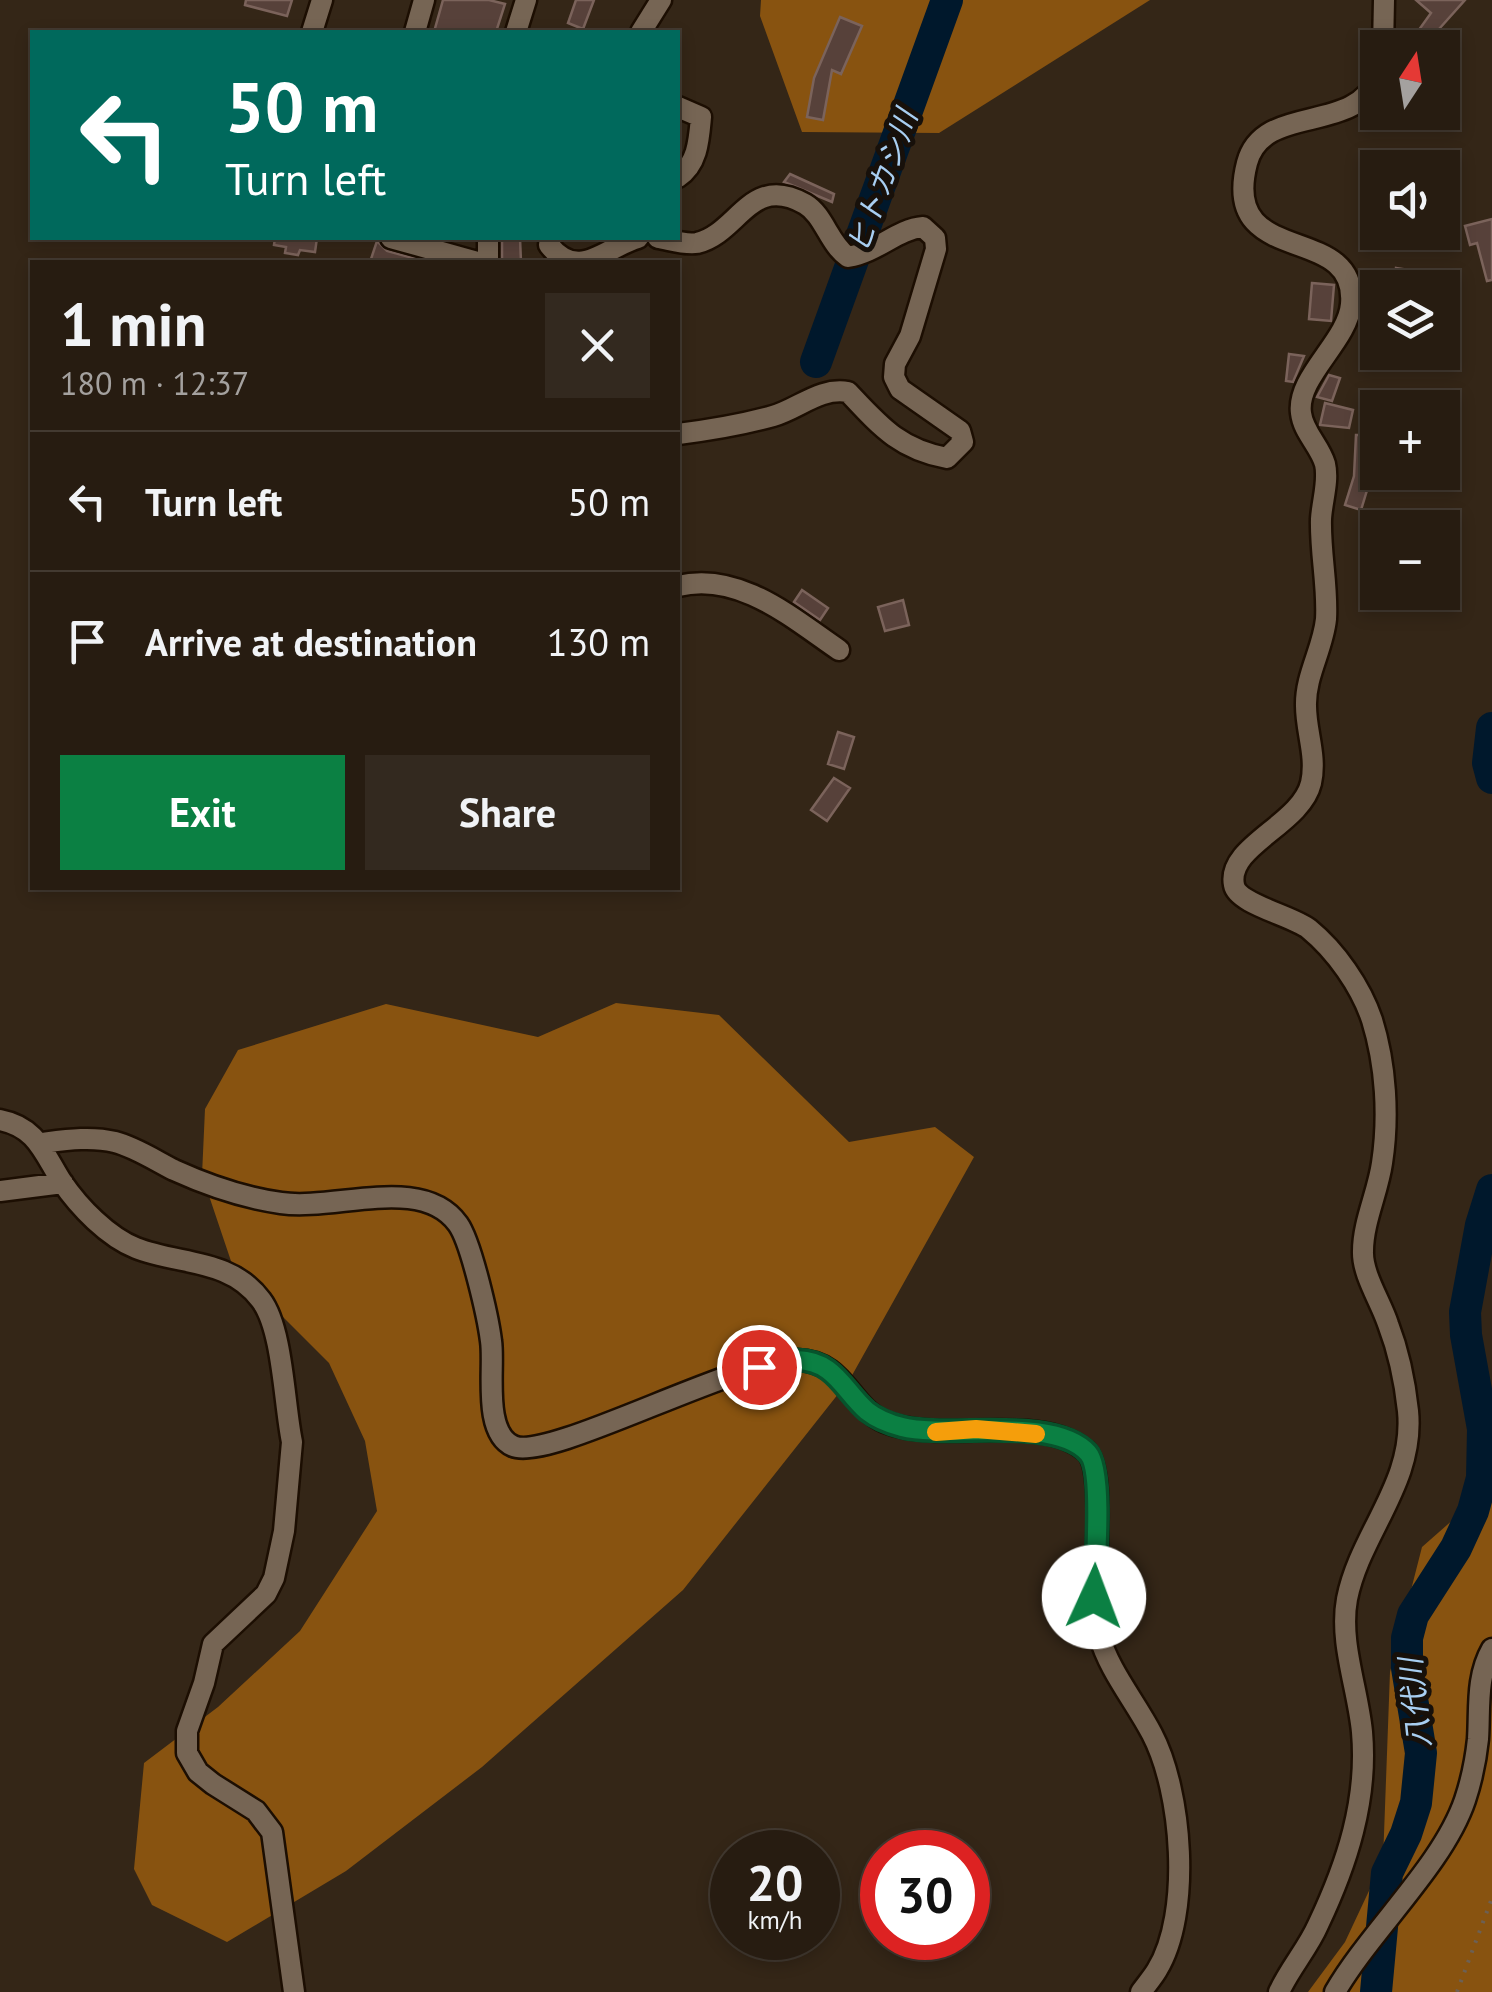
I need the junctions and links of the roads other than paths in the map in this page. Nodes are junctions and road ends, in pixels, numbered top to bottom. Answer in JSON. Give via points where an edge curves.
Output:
{"nodes":[{"id":1,"x":322,"y":0,"type":"edge"},
{"id":2,"x":424,"y":0,"type":"edge"},
{"id":3,"x":526,"y":0,"type":"edge"},
{"id":4,"x":661,"y":0,"type":"edge"},
{"id":5,"x":1384,"y":0,"type":"edge"},
{"id":6,"x":313,"y":30,"type":"edge"},
{"id":7,"x":416,"y":30,"type":"edge"},
{"id":8,"x":517,"y":30,"type":"edge"},
{"id":9,"x":642,"y":30,"type":"edge"},
{"id":10,"x":1383,"y":30,"type":"edge"},
{"id":11,"x":1360,"y":101,"type":"edge"},
{"id":12,"x":680,"y":107,"type":"edge"},
{"id":13,"x":680,"y":176,"type":"edge"},
{"id":14,"x":398,"y":240,"type":"edge"},
{"id":15,"x":550,"y":240,"type":"edge"},
{"id":16,"x":634,"y":240,"type":"edge"},
{"id":17,"x":673,"y":240,"type":"edge"},
{"id":18,"x":469,"y":260,"type":"edge"},
{"id":19,"x":568,"y":260,"type":"edge"},
{"id":20,"x":592,"y":260,"type":"edge"},
{"id":21,"x":680,"y":434,"type":"edge"},
{"id":22,"x":680,"y":586,"type":"edge"},
{"id":23,"x":839,"y":650,"type":"dead end"},
{"id":24,"x":0,"y":1120,"type":"edge"},
{"id":25,"x":40,"y":1143,"type":"junction"},
{"id":26,"x":63,"y":1183,"type":"junction"},
{"id":27,"x":0,"y":1191,"type":"edge"},
{"id":28,"x":1492,"y":1648,"type":"edge"},
{"id":29,"x":294,"y":1992,"type":"edge"},
{"id":30,"x":1140,"y":1992,"type":"edge"},
{"id":31,"x":1279,"y":1992,"type":"edge"},
{"id":32,"x":1335,"y":1992,"type":"edge"}],
"edges":[{"from":1,"to":6,"type":"street"},
{"from":2,"to":7,"type":"street"},
{"from":3,"to":8,"type":"street"},
{"from":4,"to":9,"type":"street"},
{"from":5,"to":10,"type":"street"},
{"from":11,"to":31,"type":"street","via":[[1269,130],[1248,156],[1244,177],[1246,212],[1264,232],[1336,262],[1352,296],[1351,312],[1303,393],[1300,413],[1326,472],[1326,617],[1306,705],[1312,781],[1304,803],[1257,840],[1237,866],[1234,886],[1258,906],[1308,928],[1337,958],[1372,1021],[1386,1102],[1382,1161],[1362,1252],[1390,1329],[1408,1409],[1400,1476],[1345,1608],[1364,1786],[1348,1852],[1316,1931]]},
{"from":12,"to":13,"type":"street","via":[[701,117],[698,148]]},
{"from":14,"to":18,"type":"street"},
{"from":15,"to":19,"type":"street","via":[[559,258]]},
{"from":16,"to":20,"type":"street"},
{"from":17,"to":21,"type":"street","via":[[696,243],[718,232],[761,196],[808,205],[836,250],[848,257],[923,227],[936,248],[894,377],[900,389],[960,431],[963,442],[947,458],[926,454],[890,436],[848,392],[839,391],[779,414]]},
{"from":22,"to":23,"type":"street","via":[[737,588]]},
{"from":24,"to":25,"type":"street","via":[[26,1129]]},
{"from":25,"to":26,"type":"street"},
{"from":25,"to":30,"type":"street","via":[[116,1142],[196,1180],[281,1203],[318,1206],[405,1196],[435,1203],[463,1230],[492,1344],[490,1398],[498,1427],[516,1448],[546,1446],[670,1397],[796,1360],[824,1364],[866,1411],[904,1428],[1033,1433],[1088,1452],[1098,1487],[1099,1636],[1166,1764],[1176,1812],[1174,1914],[1159,1967]]},
{"from":26,"to":27,"type":"street"},
{"from":26,"to":29,"type":"street","via":[[101,1224],[137,1249],[212,1266],[242,1281],[272,1322],[292,1462],[280,1559],[266,1594],[214,1644],[187,1730],[187,1754],[198,1772],[256,1811],[272,1832]]},
{"from":28,"to":32,"type":"street","via":[[1484,1663],[1466,1799],[1449,1836]]}]}
